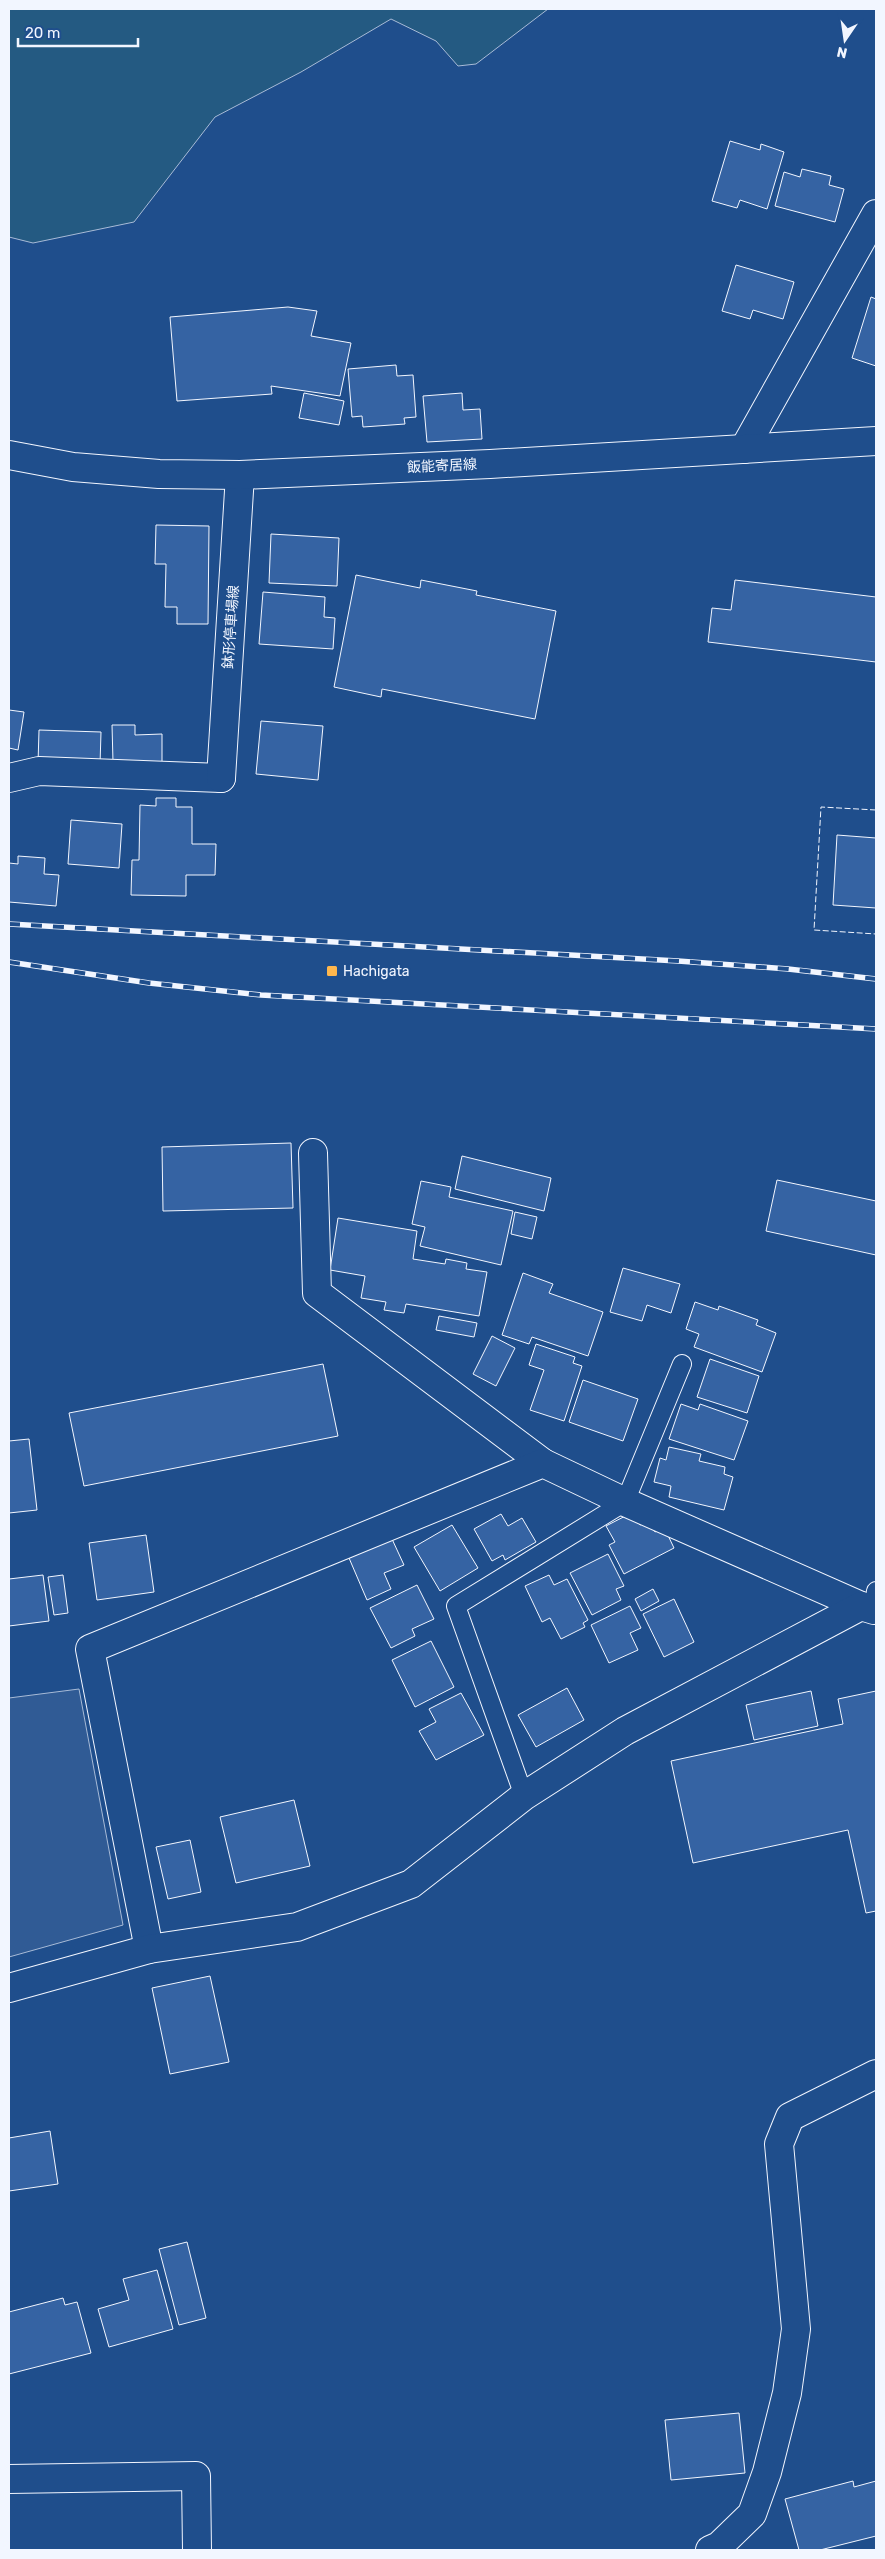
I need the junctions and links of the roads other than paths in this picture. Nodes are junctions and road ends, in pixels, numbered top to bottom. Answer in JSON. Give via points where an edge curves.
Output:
{"nodes":[{"id":1,"x":876,"y":214,"type":"edge"},
{"id":2,"x":876,"y":441,"type":"edge"},
{"id":3,"x":744,"y":449,"type":"junction"},
{"id":4,"x":9,"y":455,"type":"edge"},
{"id":5,"x":240,"y":475,"type":"junction"},
{"id":6,"x":9,"y":778,"type":"edge"},
{"id":7,"x":313,"y":1153,"type":"dead end"},
{"id":8,"x":682,"y":1364,"type":"dead end"},
{"id":9,"x":543,"y":1463,"type":"junction"},
{"id":10,"x":625,"y":1502,"type":"junction"},
{"id":11,"x":872,"y":1604,"type":"edge"},
{"id":12,"x":524,"y":1796,"type":"junction"},
{"id":13,"x":149,"y":1949,"type":"junction"},
{"id":14,"x":9,"y":1988,"type":"edge"},
{"id":15,"x":876,"y":2074,"type":"edge"},
{"id":16,"x":9,"y":2479,"type":"edge"},
{"id":17,"x":198,"y":2550,"type":"edge"},
{"id":18,"x":710,"y":2550,"type":"edge"}],
"edges":[{"from":1,"to":3,"type":"street"},
{"from":2,"to":3,"type":"street","name":"飯能寄居線"},
{"from":3,"to":5,"type":"street","name":"飯能寄居線"},
{"from":4,"to":5,"type":"street","name":"飯能寄居線","via":[[83,468],[159,474]]},
{"from":5,"to":6,"type":"street","name":"鉢形停車場線","via":[[221,778],[39,771]]},
{"from":7,"to":9,"type":"street","via":[[317,1293]]},
{"from":8,"to":10,"type":"lane"},
{"from":9,"to":10,"type":"street"},
{"from":9,"to":13,"type":"street","via":[[90,1648]]},
{"from":10,"to":11,"type":"street"},
{"from":10,"to":12,"type":"lane","via":[[456,1606]]},
{"from":11,"to":12,"type":"street","via":[[625,1730]]},
{"from":12,"to":13,"type":"street","via":[[411,1884],[297,1927]]},
{"from":13,"to":14,"type":"street"},
{"from":15,"to":18,"type":"street","via":[[790,2118],[779,2144],[796,2329],[787,2393],[752,2514],[720,2546]]},
{"from":16,"to":17,"type":"street","via":[[196,2476]]}]}
